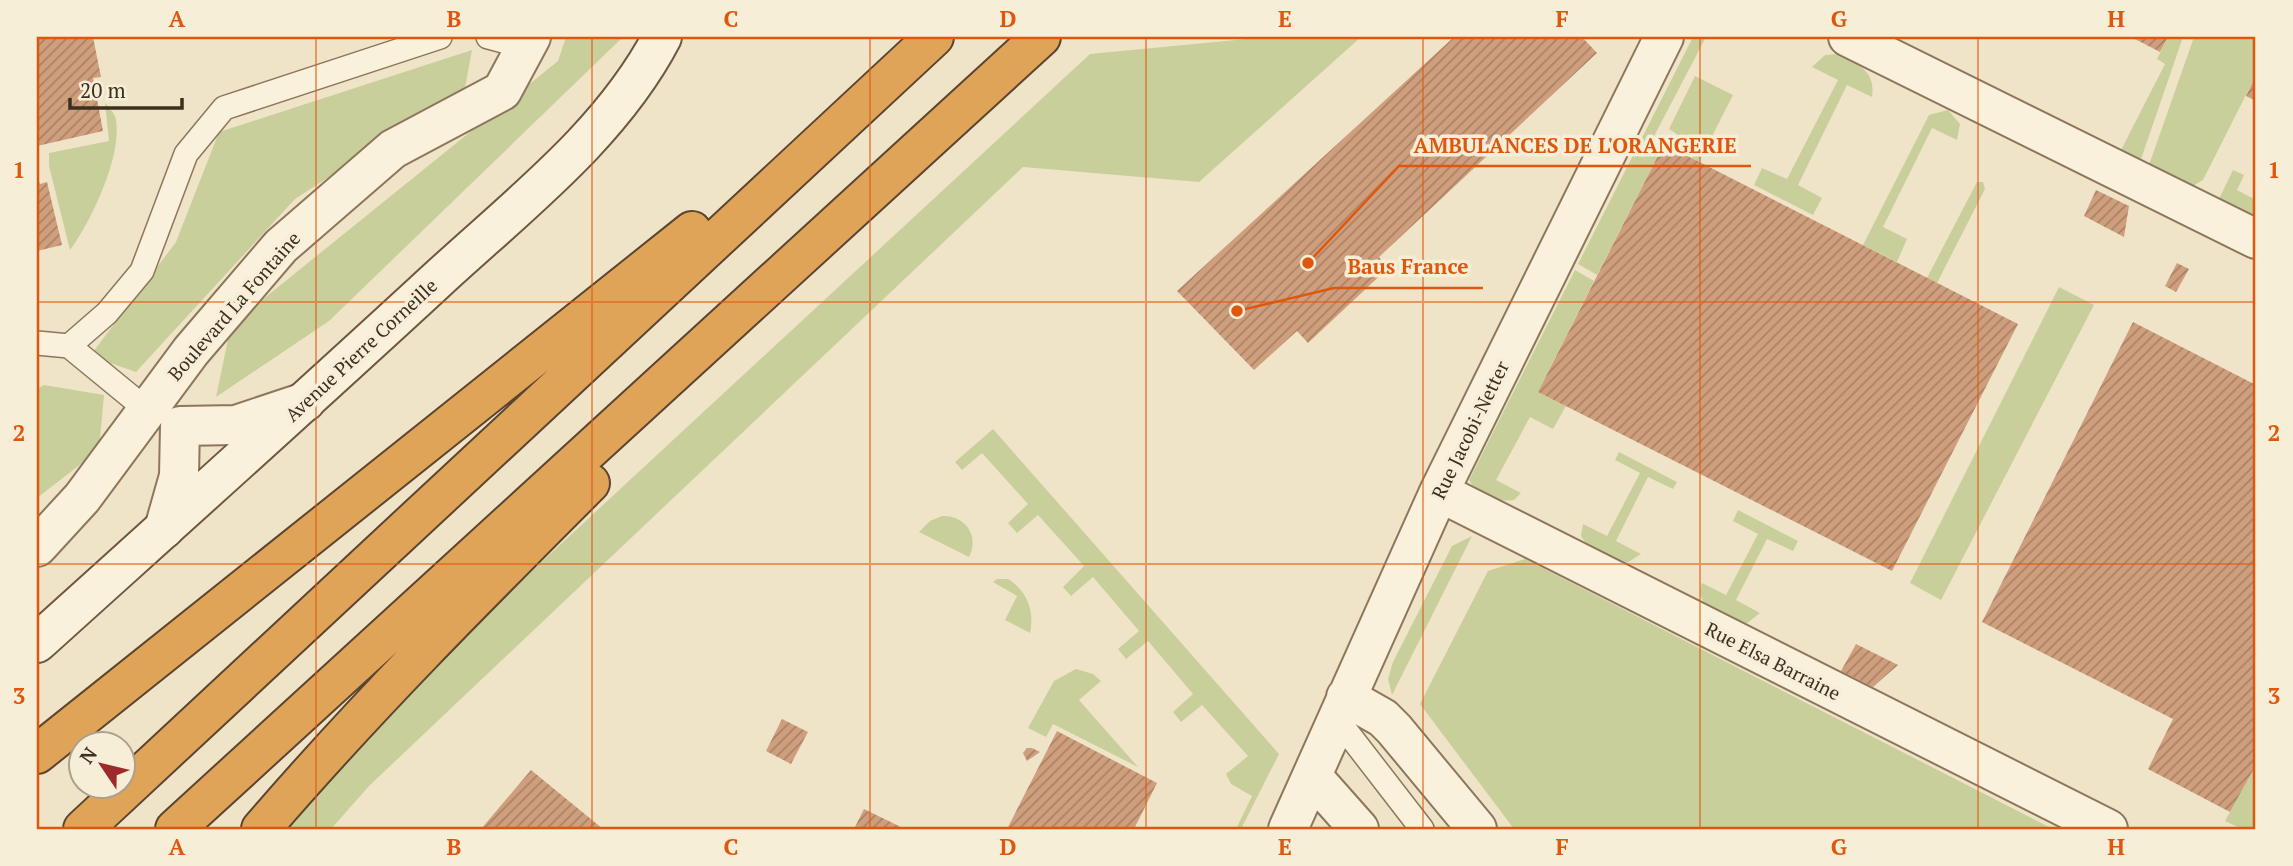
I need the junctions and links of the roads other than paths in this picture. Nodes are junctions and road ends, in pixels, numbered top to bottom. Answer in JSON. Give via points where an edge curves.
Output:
{"nodes":[{"id":1,"x":440,"y":37,"type":"edge"},
{"id":2,"x":488,"y":37,"type":"edge"},
{"id":3,"x":662,"y":37,"type":"edge"},
{"id":4,"x":934,"y":37,"type":"edge"},
{"id":5,"x":1041,"y":37,"type":"edge"},
{"id":6,"x":1664,"y":37,"type":"edge"},
{"id":7,"x":1848,"y":37,"type":"edge"},
{"id":8,"x":528,"y":42,"type":"edge"},
{"id":9,"x":894,"y":72,"type":"junction"},
{"id":10,"x":994,"y":80,"type":"junction"},
{"id":11,"x":2256,"y":239,"type":"edge"},
{"id":12,"x":37,"y":343,"type":"edge"},
{"id":13,"x":69,"y":346,"type":"junction"},
{"id":14,"x":305,"y":402,"type":"junction"},
{"id":15,"x":162,"y":410,"type":"junction"},
{"id":16,"x":1438,"y":492,"type":"junction"},
{"id":17,"x":164,"y":529,"type":"junction"},
{"id":18,"x":37,"y":547,"type":"edge"},
{"id":19,"x":37,"y":643,"type":"edge"},
{"id":20,"x":1341,"y":708,"type":"junction"},
{"id":21,"x":37,"y":754,"type":"edge"},
{"id":22,"x":1312,"y":776,"type":"junction"},
{"id":23,"x":83,"y":829,"type":"edge"},
{"id":24,"x":175,"y":829,"type":"edge"},
{"id":25,"x":261,"y":829,"type":"edge"},
{"id":26,"x":1288,"y":829,"type":"edge"},
{"id":27,"x":1359,"y":829,"type":"edge"},
{"id":28,"x":1422,"y":829,"type":"edge"},
{"id":29,"x":1477,"y":829,"type":"edge"},
{"id":30,"x":2108,"y":829,"type":"edge"}],
"edges":[{"from":1,"to":13,"type":"lane","via":[[224,108],[186,154],[142,271],[107,313]]},
{"from":2,"to":8,"type":"lane"},
{"from":3,"to":14,"type":"street","name":"Avenue Pierre Corneille","via":[[632,86],[573,155]]},
{"from":4,"to":9,"type":"highway"},
{"from":5,"to":10,"type":"highway"},
{"from":6,"to":16,"type":"street","name":"Rue Jacobi-Netter"},
{"from":7,"to":11,"type":"street"},
{"from":8,"to":15,"type":"street","name":"Boulevard La Fontaine","via":[[502,91],[393,149],[281,246]]},
{"from":9,"to":21,"type":"highway"},
{"from":9,"to":23,"type":"highway"},
{"from":10,"to":24,"type":"highway"},
{"from":10,"to":25,"type":"highway","via":[[472,601]]},
{"from":12,"to":13,"type":"lane"},
{"from":13,"to":15,"type":"lane"},
{"from":14,"to":15,"type":"street","via":[[236,425]]},
{"from":14,"to":17,"type":"street","name":"Avenue Pierre Corneille"},
{"from":15,"to":17,"type":"street","via":[[179,476]]},
{"from":15,"to":18,"type":"street","name":"Boulevard La Fontaine"},
{"from":16,"to":20,"type":"street","name":"Rue Jacobi-Netter"},
{"from":16,"to":30,"type":"street","name":"Rue Elsa Barraine"},
{"from":17,"to":19,"type":"street","name":"Avenue Pierre Corneille"},
{"from":20,"to":22,"type":"street","name":"Rue Jacobi-Netter"},
{"from":20,"to":28,"type":"lane"},
{"from":20,"to":29,"type":"street","via":[[1383,718]]},
{"from":22,"to":26,"type":"street","name":"Rue Jacobi-Netter"},
{"from":22,"to":27,"type":"street"}]}
